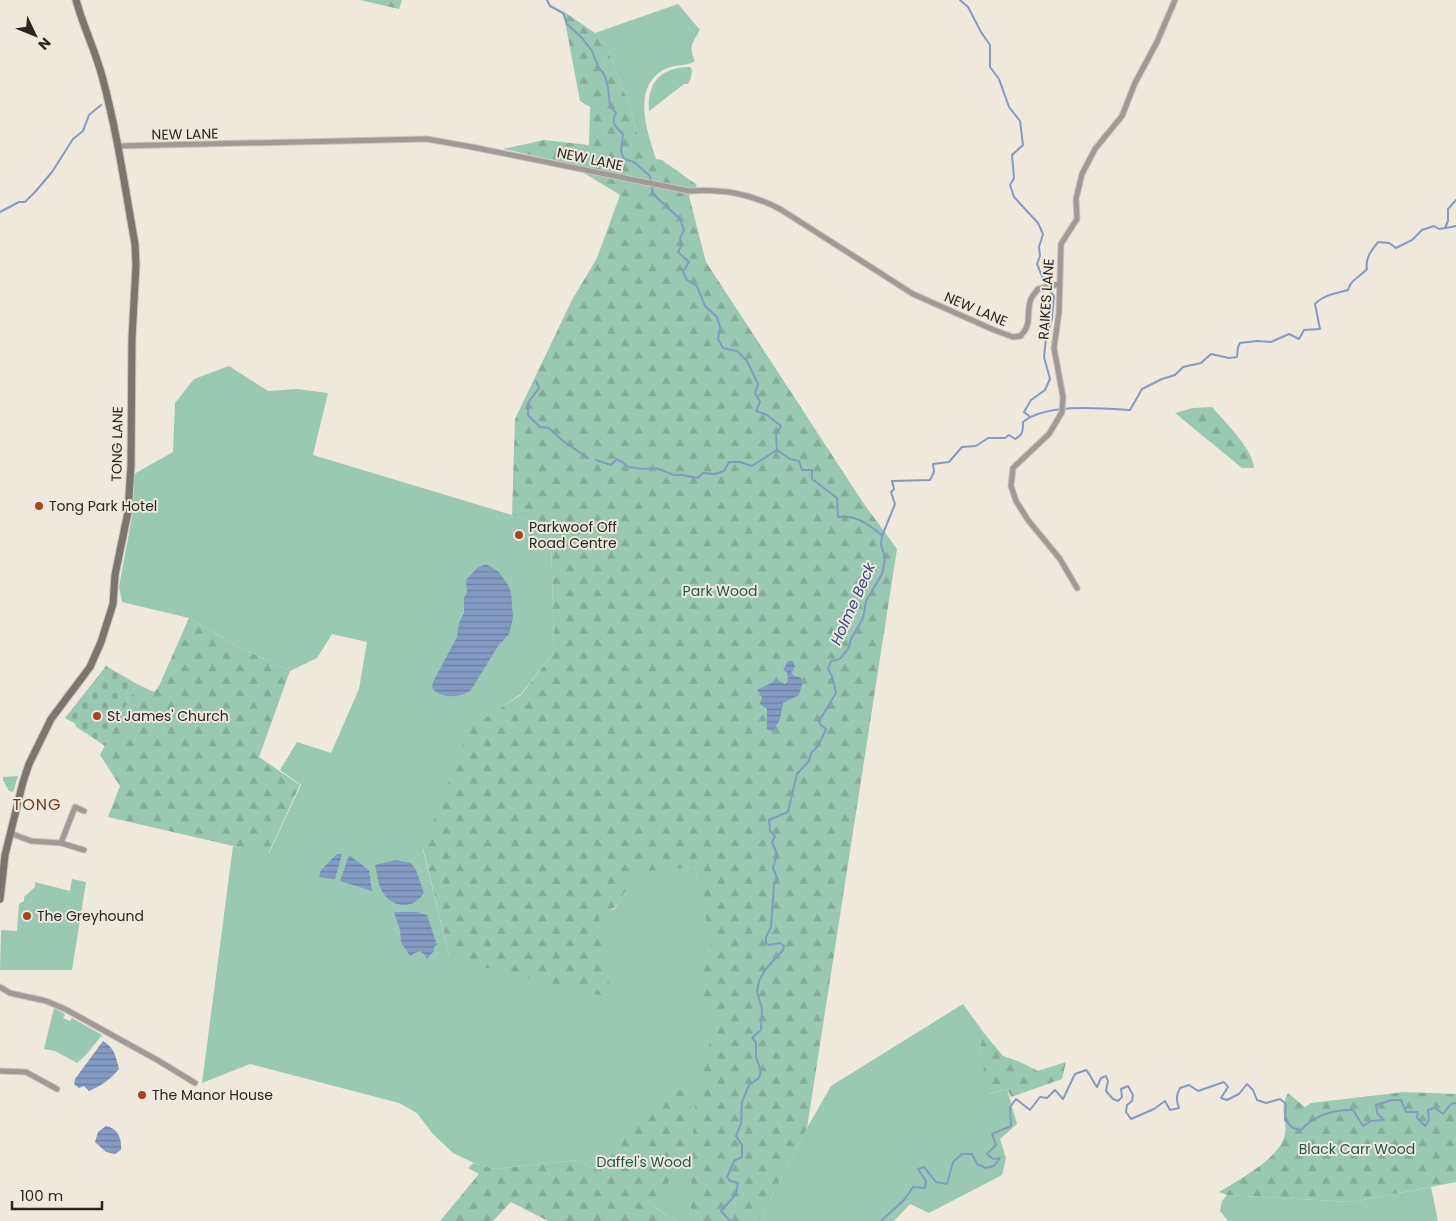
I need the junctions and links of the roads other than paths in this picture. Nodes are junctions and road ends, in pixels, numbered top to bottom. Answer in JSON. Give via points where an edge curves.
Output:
{"nodes":[{"id":1,"x":76,"y":0,"type":"edge"},
{"id":2,"x":1175,"y":0,"type":"edge"},
{"id":3,"x":118,"y":146,"type":"junction"},
{"id":4,"x":1059,"y":284,"type":"junction"},
{"id":5,"x":1077,"y":588,"type":"dead end"},
{"id":6,"x":84,"y":811,"type":"dead end"},
{"id":7,"x":10,"y":833,"type":"junction"},
{"id":8,"x":61,"y":843,"type":"junction"},
{"id":9,"x":84,"y":850,"type":"dead end"},
{"id":10,"x":0,"y":899,"type":"edge"},
{"id":11,"x":0,"y":987,"type":"edge"},
{"id":12,"x":0,"y":1071,"type":"edge"},
{"id":13,"x":195,"y":1083,"type":"dead end"},
{"id":14,"x":57,"y":1089,"type":"dead end"}],
"edges":[{"from":1,"to":3,"type":"street","name":"TONG LANE","via":[[101,73]]},
{"from":2,"to":4,"type":"street","name":"RAIKES LANE","via":[[1122,116],[1095,149],[1082,174],[1076,199],[1077,220],[1061,244]]},
{"from":3,"to":4,"type":"street","name":"NEW LANE","via":[[427,139],[689,191],[724,190],[766,202],[913,294],[1013,337],[1026,331],[1030,299],[1038,289]]},
{"from":3,"to":7,"type":"street","name":"TONG LANE","via":[[136,265],[128,512],[113,604],[101,642],[90,667],[55,713],[37,747],[23,782]]},
{"from":4,"to":5,"type":"street","name":"RAIKES LANE","via":[[1054,348],[1062,412],[1049,434],[1013,468],[1012,486],[1016,501],[1028,520],[1060,559]]},
{"from":6,"to":8,"type":"street","via":[[75,807]]},
{"from":7,"to":8,"type":"street","via":[[31,841]]},
{"from":7,"to":10,"type":"street","name":"TONG LANE"},
{"from":8,"to":9,"type":"street"},
{"from":11,"to":13,"type":"street","via":[[10,993],[65,1008]]},
{"from":12,"to":14,"type":"street","via":[[26,1072]]}]}
